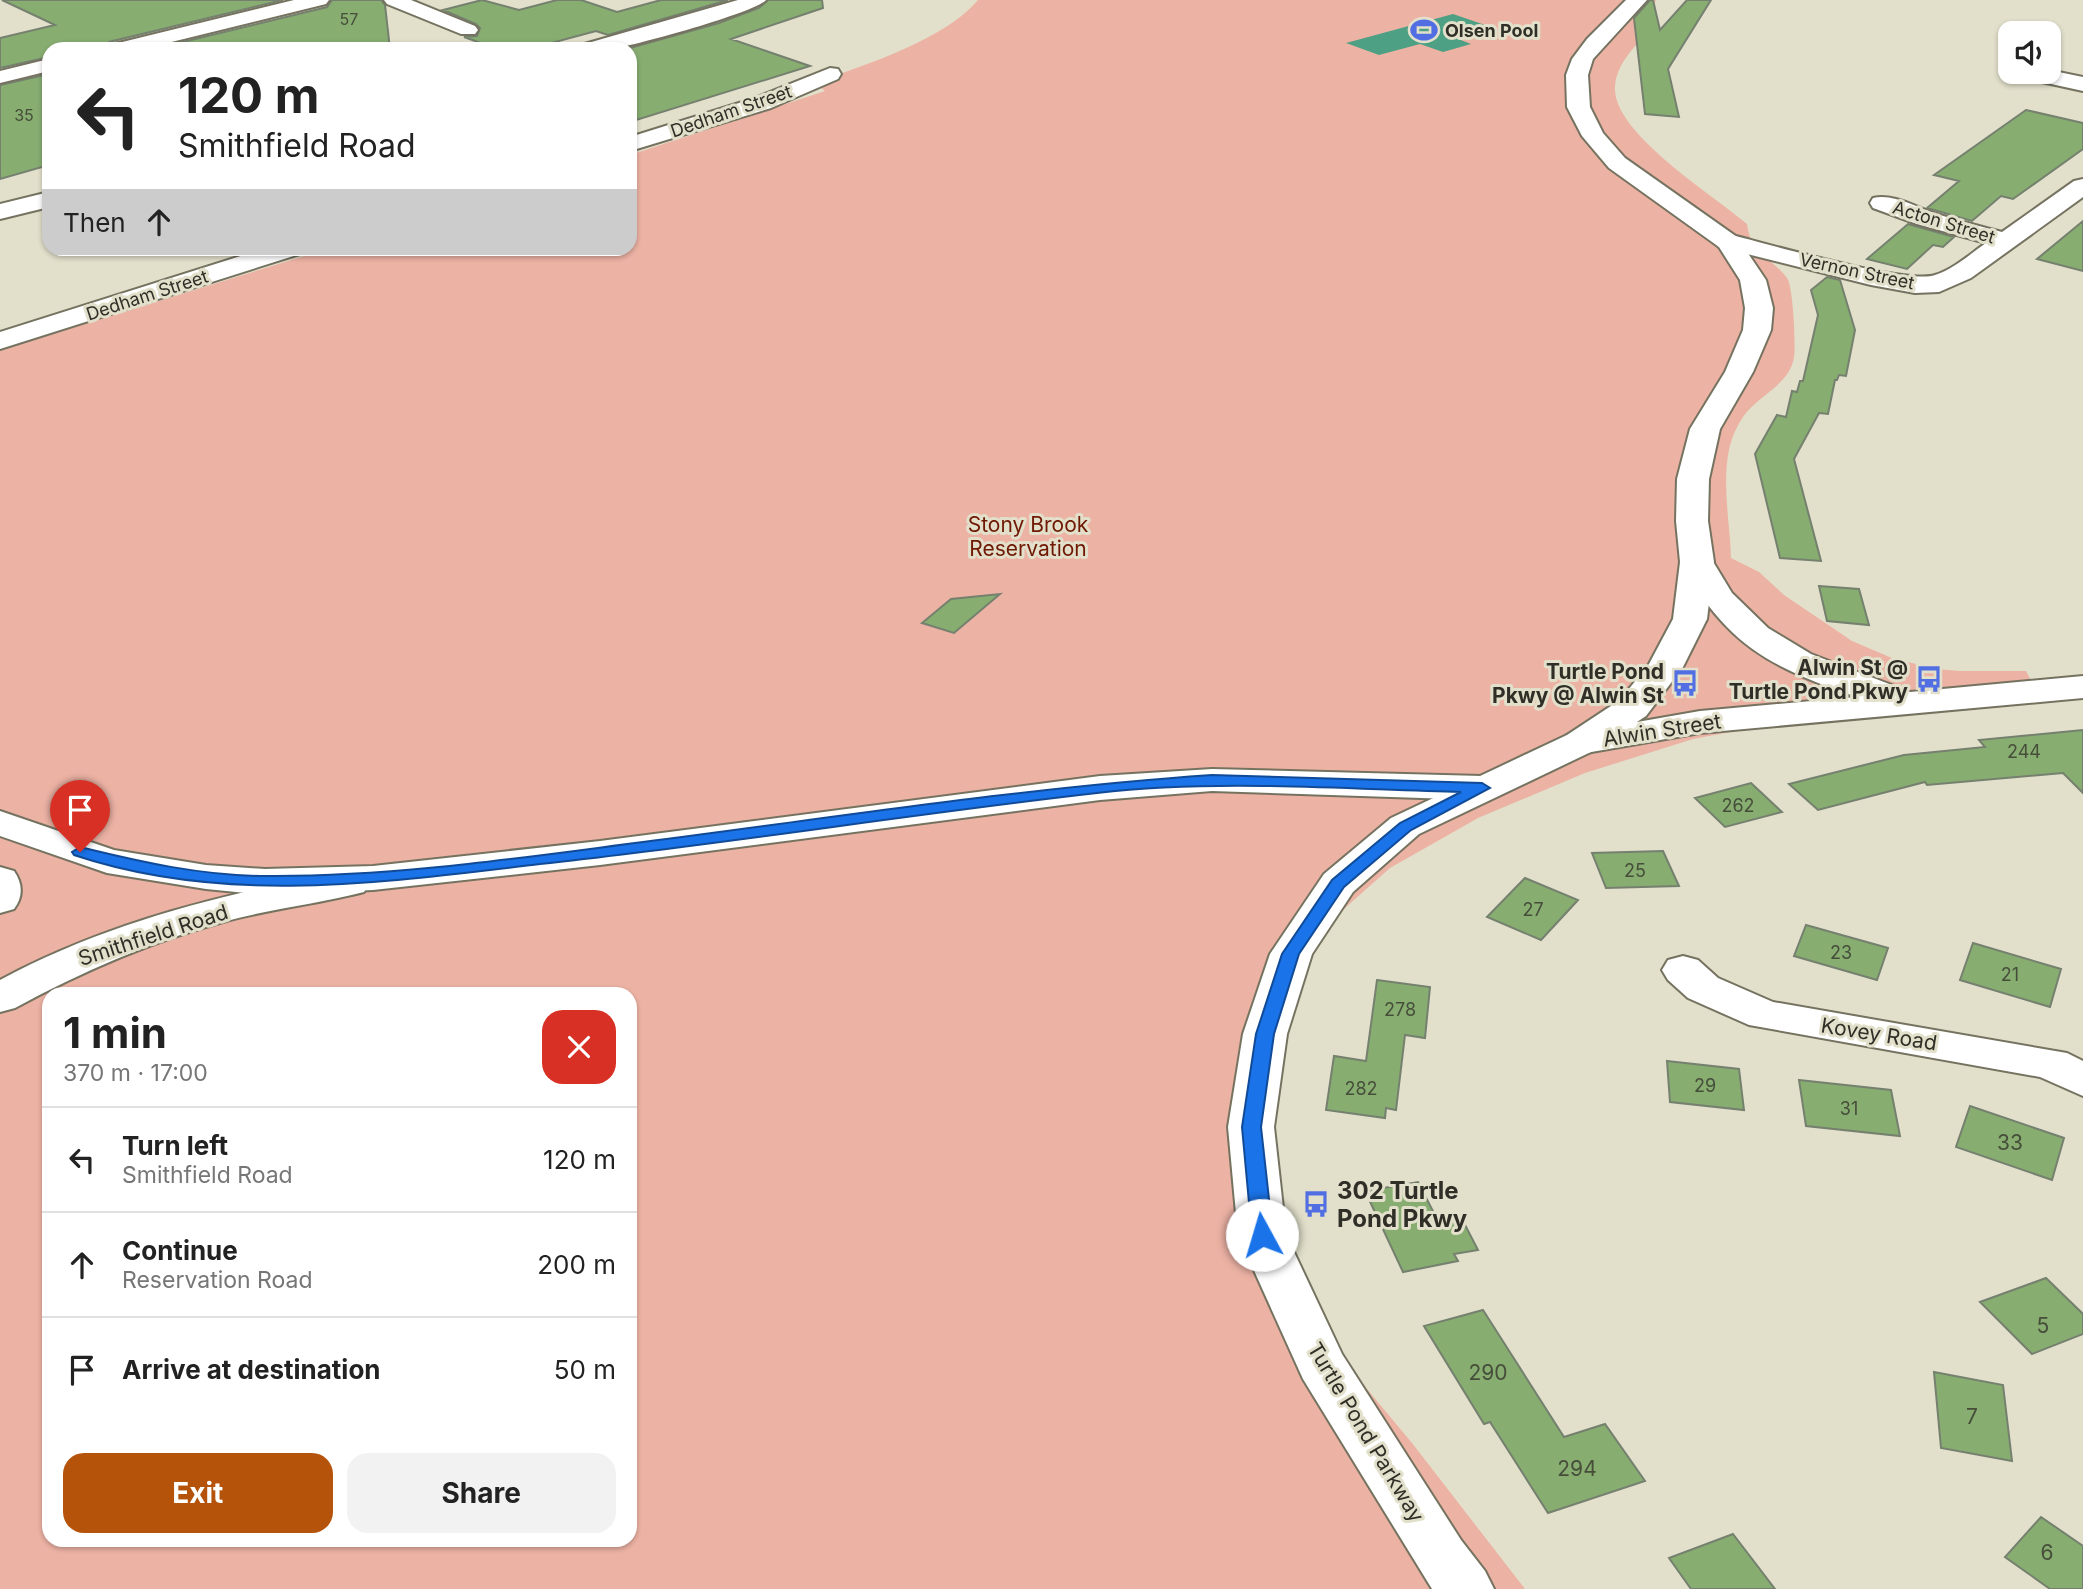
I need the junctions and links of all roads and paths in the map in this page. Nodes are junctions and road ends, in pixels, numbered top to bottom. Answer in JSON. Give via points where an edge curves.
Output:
{"nodes":[{"id":1,"x":319,"y":0,"type":"edge"},
{"id":2,"x":394,"y":0,"type":"edge"},
{"id":3,"x":755,"y":0,"type":"edge"},
{"id":4,"x":1637,"y":0,"type":"edge"},
{"id":5,"x":468,"y":30,"type":"dead end"},
{"id":6,"x":190,"y":32,"type":"junction"},
{"id":7,"x":147,"y":42,"type":"edge"},
{"id":8,"x":212,"y":42,"type":"edge"},
{"id":9,"x":614,"y":42,"type":"edge"},
{"id":10,"x":42,"y":67,"type":"edge"},
{"id":11,"x":830,"y":74,"type":"dead end"},
{"id":12,"x":0,"y":77,"type":"edge"},
{"id":13,"x":637,"y":142,"type":"edge"},
{"id":14,"x":2083,"y":186,"type":"edge"},
{"id":15,"x":42,"y":200,"type":"edge"},
{"id":16,"x":1882,"y":203,"type":"dead end"},
{"id":17,"x":0,"y":212,"type":"edge"},
{"id":18,"x":2006,"y":241,"type":"junction"},
{"id":19,"x":1728,"y":242,"type":"junction"},
{"id":20,"x":269,"y":256,"type":"edge"},
{"id":21,"x":0,"y":341,"type":"edge"},
{"id":22,"x":1697,"y":562,"type":"junction"},
{"id":23,"x":2083,"y":687,"type":"edge"},
{"id":24,"x":1910,"y":702,"type":"junction"},
{"id":25,"x":1580,"y":743,"type":"junction"},
{"id":26,"x":1482,"y":788,"type":"junction"},
{"id":27,"x":0,"y":823,"type":"edge"},
{"id":28,"x":373,"y":878,"type":"junction"},
{"id":29,"x":0,"y":880,"type":"edge"},
{"id":30,"x":0,"y":900,"type":"edge"},
{"id":31,"x":1683,"y":970,"type":"dead end"},
{"id":32,"x":0,"y":998,"type":"edge"},
{"id":33,"x":2083,"y":1080,"type":"edge"},
{"id":34,"x":1465,"y":1589,"type":"edge"}],
"edges":[{"from":1,"to":6,"type":"street"},
{"from":2,"to":5,"type":"street"},
{"from":3,"to":9,"type":"street"},
{"from":4,"to":19,"type":"street","name":"Turtle Pond Parkway","via":[[1593,44],[1579,66],[1574,94],[1587,126],[1610,156]]},
{"from":6,"to":7,"type":"street"},
{"from":6,"to":8,"type":"street"},
{"from":10,"to":12,"type":"street"},
{"from":11,"to":13,"type":"street","name":"Dedham Street","via":[[763,103]]},
{"from":14,"to":18,"type":"street","name":"Vernon Street"},
{"from":15,"to":17,"type":"street"},
{"from":16,"to":18,"type":"street","name":"Acton Street"},
{"from":18,"to":19,"type":"street","name":"Vernon Street","via":[[1939,284],[1915,285]]},
{"from":19,"to":22,"type":"street","name":"Turtle Pond Parkway","via":[[1753,281],[1759,308],[1757,330],[1739,372],[1705,429],[1693,479]]},
{"from":20,"to":21,"type":"street","name":"Dedham Street"},
{"from":22,"to":24,"type":"street","name":"Alwin Street","via":[[1726,607],[1769,645],[1802,664]]},
{"from":22,"to":25,"type":"street","name":"Turtle Pond Parkway","via":[[1690,619],[1671,659],[1633,708]]},
{"from":23,"to":24,"type":"street","name":"Alwin Street"},
{"from":24,"to":25,"type":"street","name":"Alwin Street","via":[[1700,722]]},
{"from":25,"to":26,"type":"street","name":"Turtle Pond Parkway"},
{"from":26,"to":28,"type":"street","name":"Smithfield Road","via":[[1212,780],[1100,788]]},
{"from":26,"to":34,"type":"street","name":"Turtle Pond Parkway","via":[[1405,826],[1338,883],[1291,954],[1265,1034],[1251,1127],[1262,1235],[1321,1364]]},
{"from":27,"to":28,"type":"street","via":[[107,861],[206,877],[265,882]]},
{"from":28,"to":32,"type":"street","name":"Smithfield Road","via":[[193,917],[100,949]]},
{"from":29,"to":30,"type":"street"},
{"from":31,"to":33,"type":"street","name":"Kovey Road","via":[[1703,988],[1764,1015],[2050,1064]]}]}
